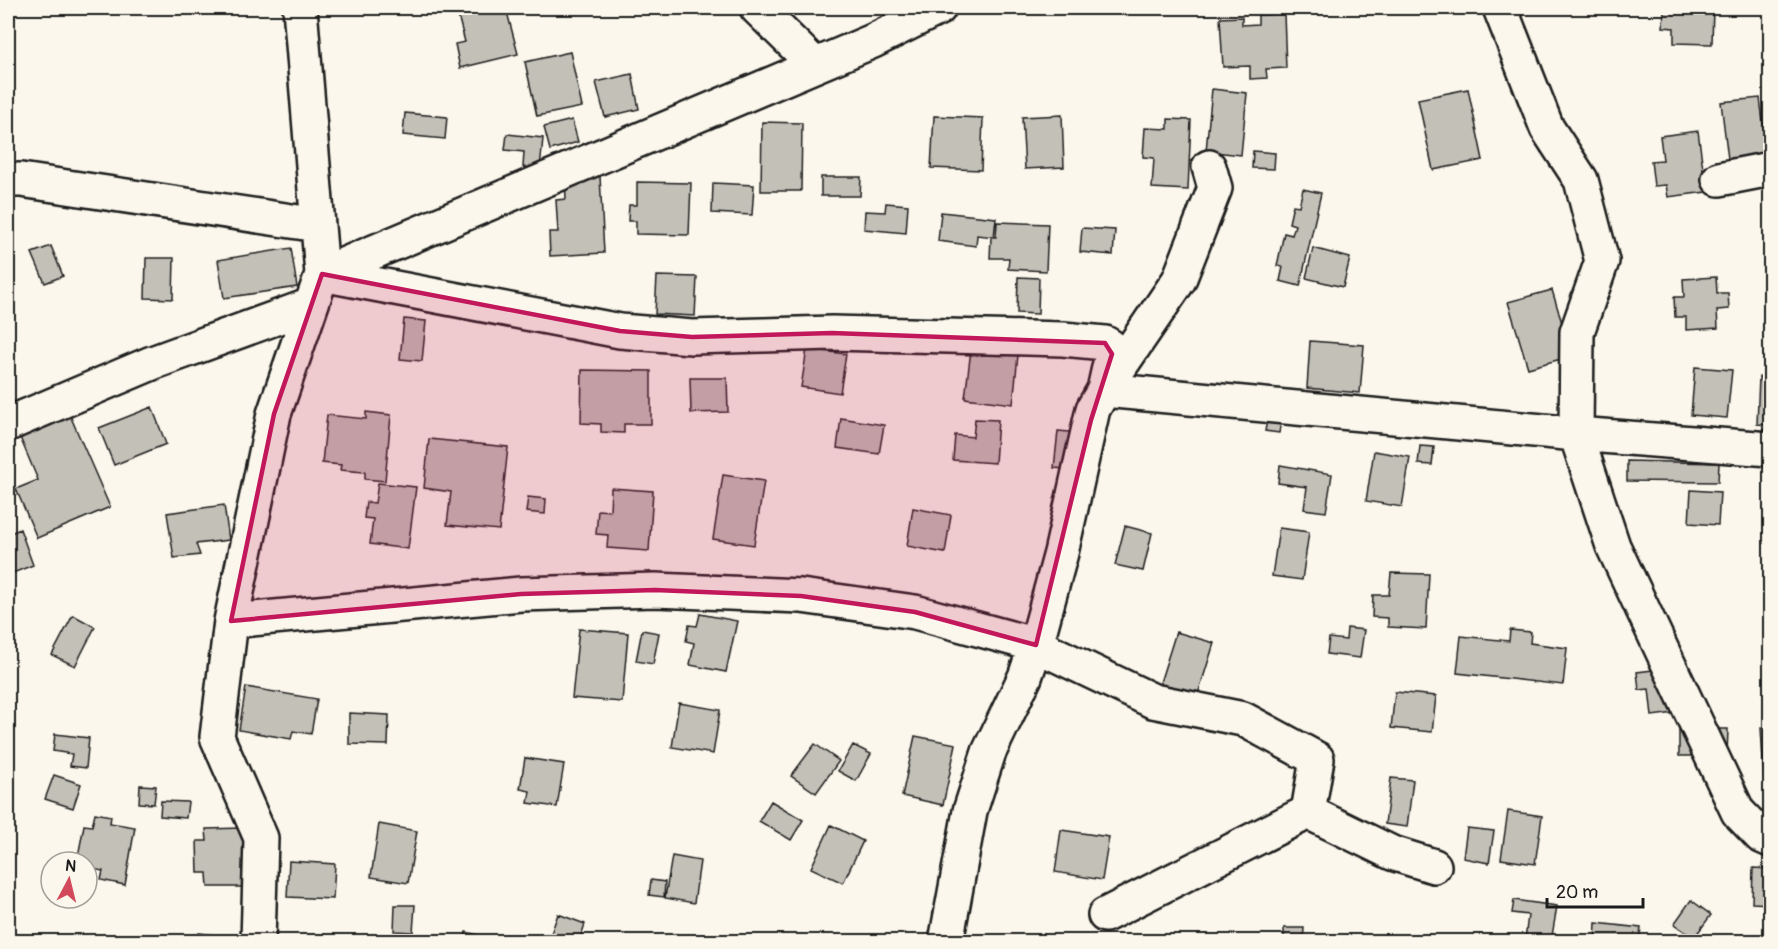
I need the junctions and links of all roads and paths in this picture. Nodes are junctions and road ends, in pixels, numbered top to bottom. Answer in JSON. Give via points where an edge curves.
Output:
{"nodes":[{"id":1,"x":300,"y":8,"type":"edge"},
{"id":2,"x":758,"y":8,"type":"edge"},
{"id":3,"x":939,"y":8,"type":"edge"},
{"id":4,"x":1500,"y":8,"type":"edge"},
{"id":5,"x":815,"y":65,"type":"junction"},
{"id":6,"x":1209,"y":167,"type":"dead end"},
{"id":7,"x":1770,"y":169,"type":"edge"},
{"id":8,"x":1719,"y":179,"type":"dead end"},
{"id":9,"x":8,"y":180,"type":"edge"},
{"id":10,"x":318,"y":225,"type":"junction"},
{"id":11,"x":322,"y":274,"type":"junction"},
{"id":12,"x":311,"y":305,"type":"junction"},
{"id":13,"x":1104,"y":390,"type":"junction"},
{"id":14,"x":8,"y":424,"type":"edge"},
{"id":15,"x":1576,"y":434,"type":"junction"},
{"id":16,"x":1770,"y":448,"type":"edge"},
{"id":17,"x":231,"y":621,"type":"junction"},
{"id":18,"x":1036,"y":645,"type":"junction"},
{"id":19,"x":1308,"y":812,"type":"junction"},
{"id":20,"x":1770,"y":840,"type":"edge"},
{"id":21,"x":1434,"y":866,"type":"dead end"},
{"id":22,"x":1105,"y":915,"type":"dead end"},
{"id":23,"x":258,"y":942,"type":"edge"},
{"id":24,"x":946,"y":942,"type":"edge"}],
"edges":[{"from":1,"to":10,"type":"street"},
{"from":2,"to":5,"type":"street"},
{"from":3,"to":5,"type":"street"},
{"from":4,"to":15,"type":"street","via":[[1547,128],[1581,180],[1602,261],[1577,332]]},
{"from":5,"to":11,"type":"street"},
{"from":6,"to":13,"type":"street","via":[[1215,188],[1179,280]]},
{"from":7,"to":8,"type":"street"},
{"from":9,"to":10,"type":"street"},
{"from":10,"to":11,"type":"street"},
{"from":11,"to":12,"type":"street"},
{"from":11,"to":13,"type":"street","via":[[621,331],[692,337],[843,333],[1105,343],[1112,354]]},
{"from":12,"to":14,"type":"street","via":[[152,363]]},
{"from":12,"to":17,"type":"street","via":[[274,414]]},
{"from":13,"to":15,"type":"street"},
{"from":13,"to":18,"type":"street","via":[[1091,420]]},
{"from":15,"to":16,"type":"street"},
{"from":15,"to":20,"type":"street","via":[[1613,546],[1738,812]]},
{"from":17,"to":18,"type":"street","via":[[521,594],[655,591],[801,597],[915,612]]},
{"from":17,"to":23,"type":"street","via":[[217,736],[261,838]]},
{"from":18,"to":19,"type":"street","via":[[1153,701],[1244,719],[1317,759]]},
{"from":18,"to":24,"type":"street","via":[[989,752],[970,811]]},
{"from":19,"to":21,"type":"street","via":[[1392,853]]},
{"from":19,"to":22,"type":"street"}]}
